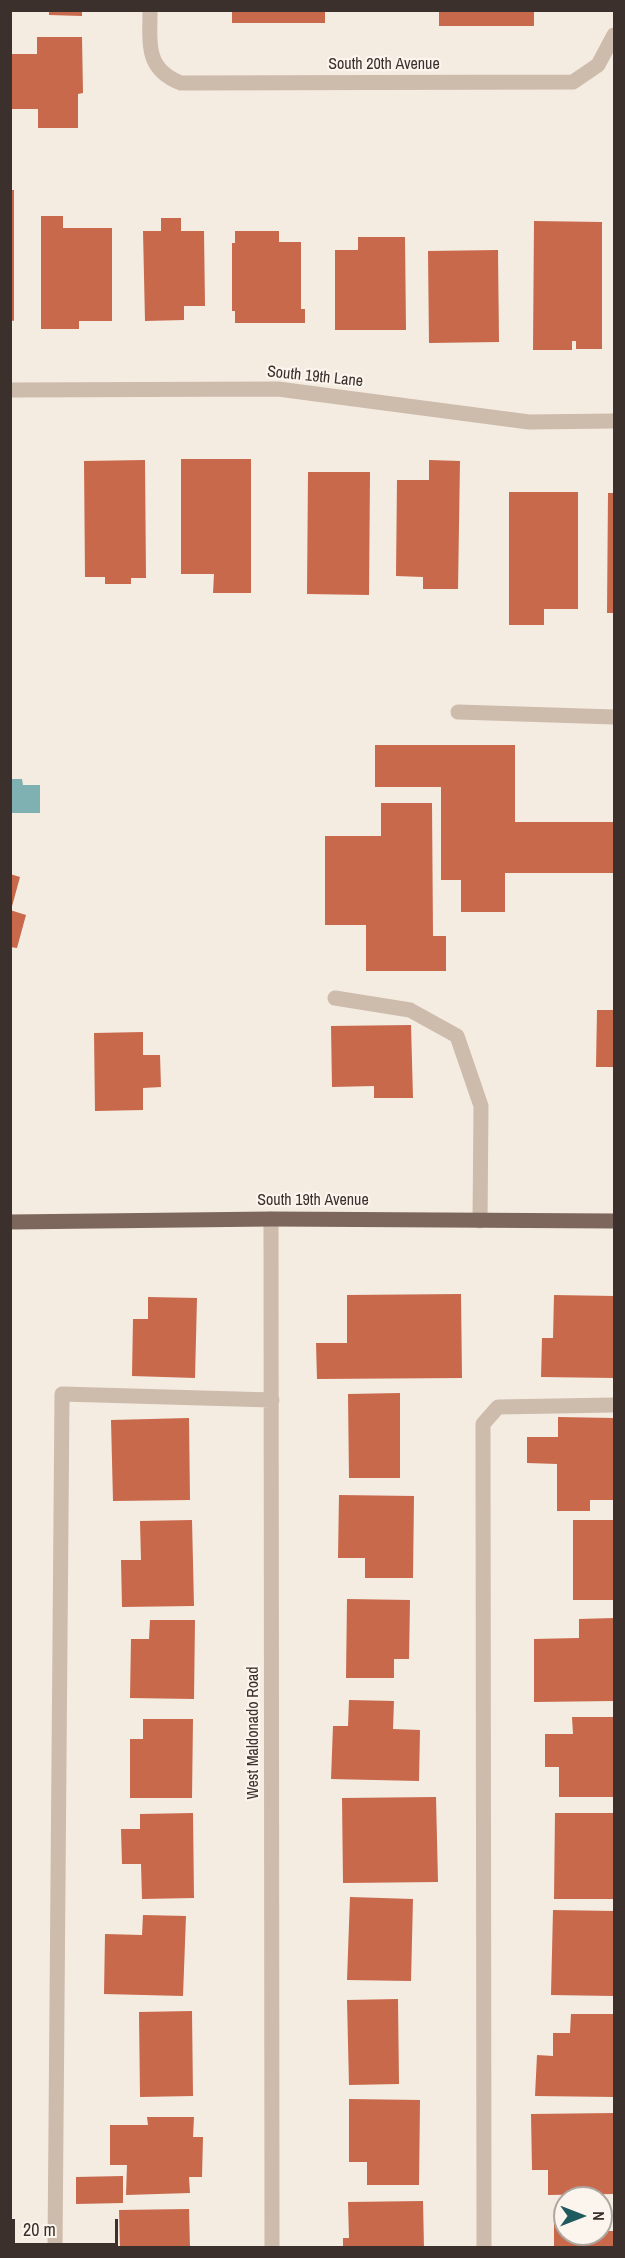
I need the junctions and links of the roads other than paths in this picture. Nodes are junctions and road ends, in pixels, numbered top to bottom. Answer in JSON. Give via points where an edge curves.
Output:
{"nodes":[{"id":1,"x":150,"y":10,"type":"edge"},
{"id":2,"x":615,"y":35,"type":"edge"},
{"id":3,"x":10,"y":390,"type":"edge"},
{"id":4,"x":615,"y":421,"type":"edge"},
{"id":5,"x":458,"y":712,"type":"dead end"},
{"id":6,"x":615,"y":717,"type":"edge"},
{"id":7,"x":335,"y":998,"type":"dead end"},
{"id":8,"x":271,"y":1219,"type":"junction"},
{"id":9,"x":480,"y":1221,"type":"junction"},
{"id":10,"x":615,"y":1221,"type":"edge"},
{"id":11,"x":10,"y":1222,"type":"edge"},
{"id":12,"x":272,"y":1400,"type":"junction"},
{"id":13,"x":615,"y":1405,"type":"edge"},
{"id":14,"x":55,"y":2247,"type":"edge"},
{"id":15,"x":272,"y":2247,"type":"edge"},
{"id":16,"x":484,"y":2247,"type":"edge"}],
"edges":[{"from":1,"to":2,"type":"street","name":"South 20th Avenue","via":[[153,59],[166,77],[181,83],[573,82],[598,65]]},
{"from":3,"to":4,"type":"street","name":"South 19th Lane","via":[[278,389],[529,422]]},
{"from":5,"to":6,"type":"street"},
{"from":7,"to":9,"type":"street","via":[[410,1010],[457,1036],[482,1106]]},
{"from":8,"to":9,"type":"main road","name":"South 19th Avenue"},
{"from":8,"to":11,"type":"main road","name":"South 19th Avenue"},
{"from":8,"to":12,"type":"street","name":"West Maldonado Road"},
{"from":9,"to":10,"type":"main road","name":"South 19th Avenue"},
{"from":12,"to":14,"type":"street","via":[[62,1394]]},
{"from":12,"to":15,"type":"street","name":"West Maldonado Road"},
{"from":13,"to":16,"type":"street","via":[[498,1407],[483,1424]]}]}
